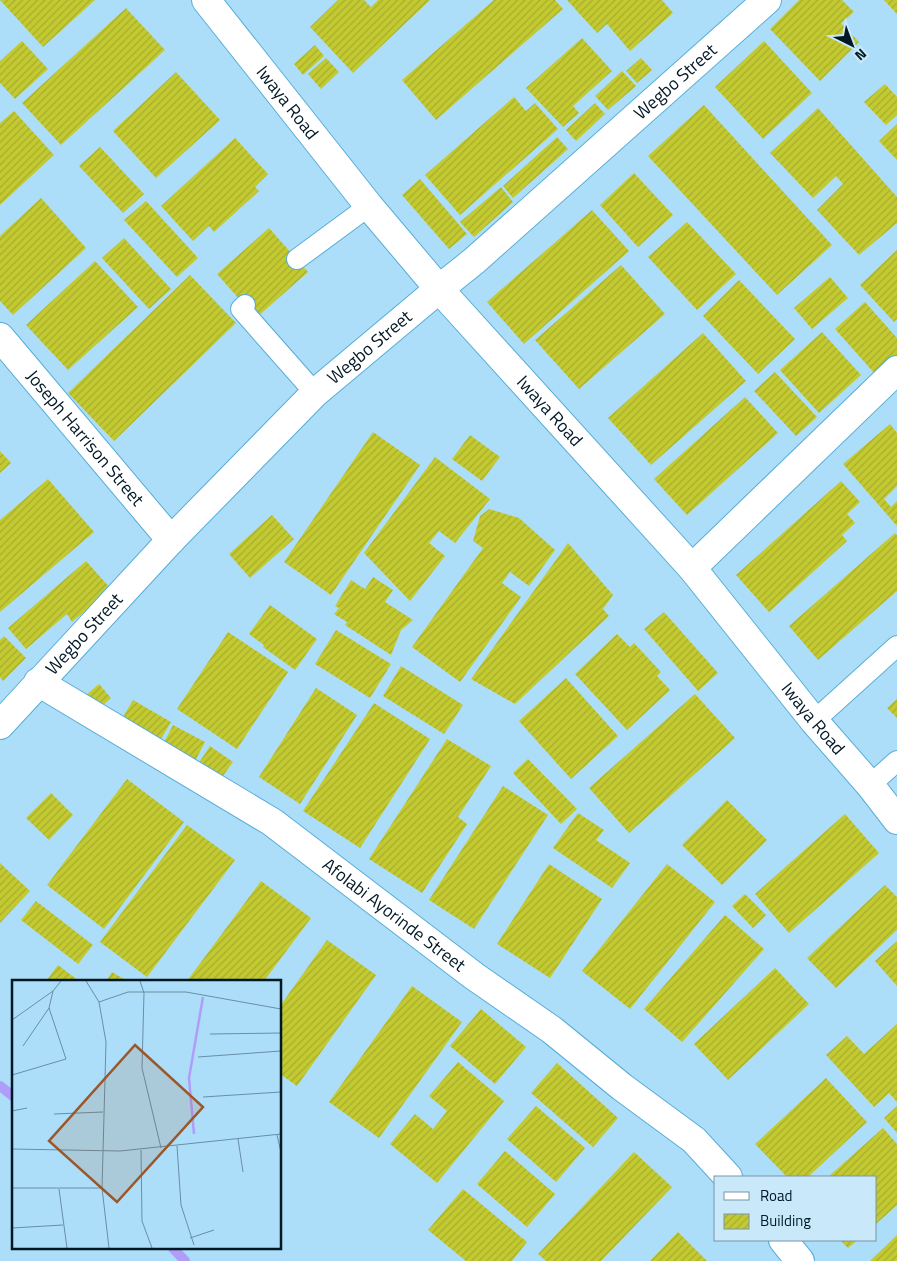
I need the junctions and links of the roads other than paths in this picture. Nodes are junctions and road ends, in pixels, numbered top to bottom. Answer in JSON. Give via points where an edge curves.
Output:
{"nodes":[{"id":1,"x":767,"y":0,"type":"edge"},
{"id":2,"x":208,"y":1,"type":"edge"},
{"id":3,"x":369,"y":206,"type":"junction"},
{"id":4,"x":297,"y":259,"type":"dead end"},
{"id":5,"x":439,"y":289,"type":"junction"},
{"id":6,"x":245,"y":306,"type":"dead end"},
{"id":7,"x":0,"y":337,"type":"edge"},
{"id":8,"x":897,"y":370,"type":"edge"},
{"id":9,"x":315,"y":393,"type":"junction"},
{"id":10,"x":171,"y":540,"type":"junction"},
{"id":11,"x":692,"y":568,"type":"junction"},
{"id":12,"x":897,"y":646,"type":"edge"},
{"id":13,"x":38,"y":682,"type":"junction"},
{"id":14,"x":814,"y":721,"type":"junction"},
{"id":15,"x":0,"y":725,"type":"edge"},
{"id":16,"x":897,"y":761,"type":"edge"},
{"id":17,"x":870,"y":785,"type":"junction"},
{"id":18,"x":897,"y":820,"type":"edge"},
{"id":19,"x":727,"y":1176,"type":"edge"},
{"id":20,"x":784,"y":1241,"type":"edge"},
{"id":21,"x":800,"y":1261,"type":"edge"}],
"edges":[{"from":1,"to":5,"type":"street","name":"Wegbo Street","via":[[474,262]]},
{"from":2,"to":3,"type":"street","name":"Iwaya Road"},
{"from":3,"to":4,"type":"lane"},
{"from":3,"to":5,"type":"street","name":"Iwaya Road"},
{"from":5,"to":9,"type":"street","name":"Wegbo Street"},
{"from":5,"to":11,"type":"street","name":"Iwaya Road"},
{"from":6,"to":9,"type":"lane","via":[[241,309]]},
{"from":7,"to":10,"type":"street","name":"Joseph Harrison Street"},
{"from":8,"to":11,"type":"street"},
{"from":9,"to":10,"type":"street","name":"Wegbo Street"},
{"from":10,"to":13,"type":"street","name":"Wegbo Street"},
{"from":11,"to":14,"type":"street","name":"Iwaya Road"},
{"from":12,"to":14,"type":"lane"},
{"from":13,"to":15,"type":"street","name":"Wegbo Street"},
{"from":13,"to":19,"type":"street","name":"Afolabi Ayorinde Street","via":[[272,822],[694,1140]]},
{"from":14,"to":17,"type":"street","name":"Iwaya Road"},
{"from":16,"to":17,"type":"lane"},
{"from":17,"to":18,"type":"street","name":"Iwaya Road"},
{"from":20,"to":21,"type":"street"}]}
